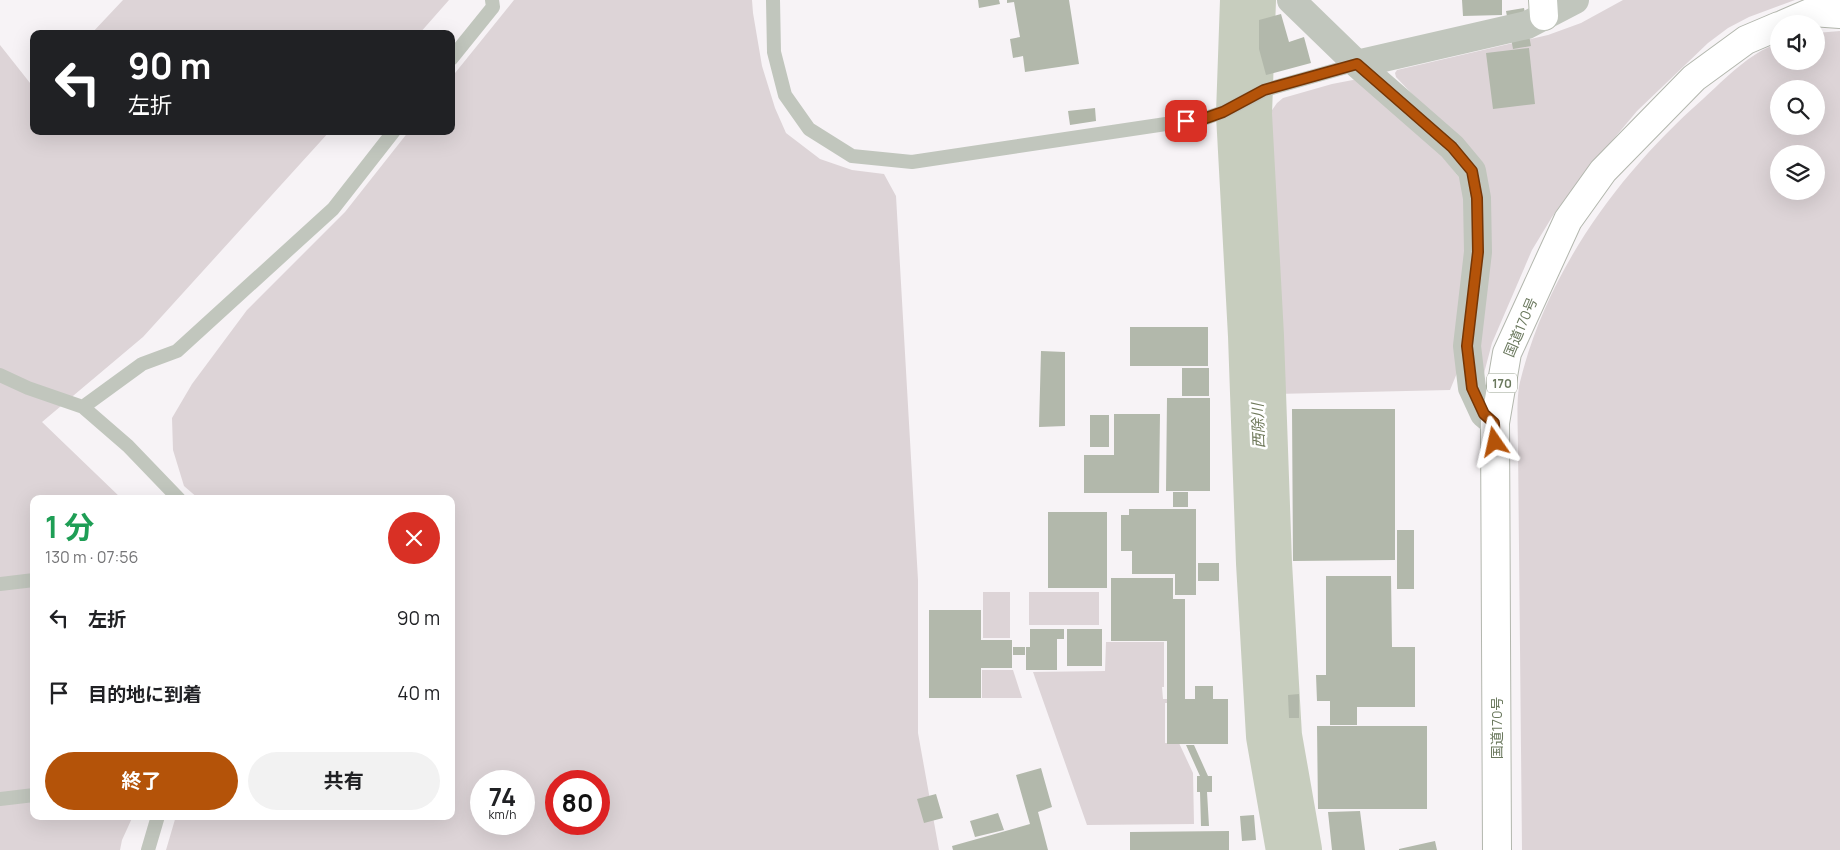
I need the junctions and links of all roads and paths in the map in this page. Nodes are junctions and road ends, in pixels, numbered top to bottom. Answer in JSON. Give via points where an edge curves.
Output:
{"nodes":[{"id":1,"x":492,"y":0,"type":"edge"},
{"id":2,"x":773,"y":0,"type":"edge"},
{"id":3,"x":1291,"y":0,"type":"edge"},
{"id":4,"x":1575,"y":0,"type":"edge"},
{"id":5,"x":1544,"y":8,"type":"edge"},
{"id":6,"x":1840,"y":14,"type":"edge"},
{"id":7,"x":1805,"y":15,"type":"edge"},
{"id":8,"x":1770,"y":30,"type":"edge"},
{"id":9,"x":455,"y":54,"type":"edge"},
{"id":10,"x":1357,"y":64,"type":"junction"},
{"id":11,"x":391,"y":135,"type":"edge"},
{"id":12,"x":0,"y":375,"type":"edge"},
{"id":13,"x":83,"y":407,"type":"junction"},
{"id":14,"x":1494,"y":423,"type":"junction"},
{"id":15,"x":175,"y":495,"type":"edge"},
{"id":16,"x":30,"y":580,"type":"edge"},
{"id":17,"x":0,"y":584,"type":"edge"},
{"id":18,"x":30,"y":795,"type":"edge"},
{"id":19,"x":0,"y":799,"type":"edge"},
{"id":20,"x":157,"y":820,"type":"edge"},
{"id":21,"x":148,"y":850,"type":"edge"},
{"id":22,"x":1497,"y":850,"type":"edge"}],
"edges":[{"from":1,"to":9,"type":"lane","via":[[493,7]]},
{"from":2,"to":10,"type":"lane","via":[[774,52],[785,95],[809,129],[852,156],[912,162],[1206,118],[1264,90]]},
{"from":3,"to":10,"type":"street"},
{"from":4,"to":5,"type":"street"},
{"from":5,"to":10,"type":"street","via":[[1527,26]]},
{"from":6,"to":7,"type":"highway","via":[[1812,12]]},
{"from":8,"to":14,"type":"highway","name":"国道170号","number":"170","via":[[1746,40],[1694,78],[1603,171],[1568,220],[1507,353]]},
{"from":10,"to":14,"type":"street","via":[[1452,147],[1472,171],[1477,198],[1478,252],[1467,346],[1472,388],[1484,414]]},
{"from":11,"to":13,"type":"lane","via":[[333,209],[177,351],[142,364]]},
{"from":12,"to":13,"type":"lane"},
{"from":13,"to":15,"type":"lane","via":[[128,446]]},
{"from":14,"to":22,"type":"highway","name":"国道170号","number":"170"},
{"from":16,"to":17,"type":"lane"},
{"from":18,"to":19,"type":"lane"},
{"from":20,"to":21,"type":"lane"}]}
